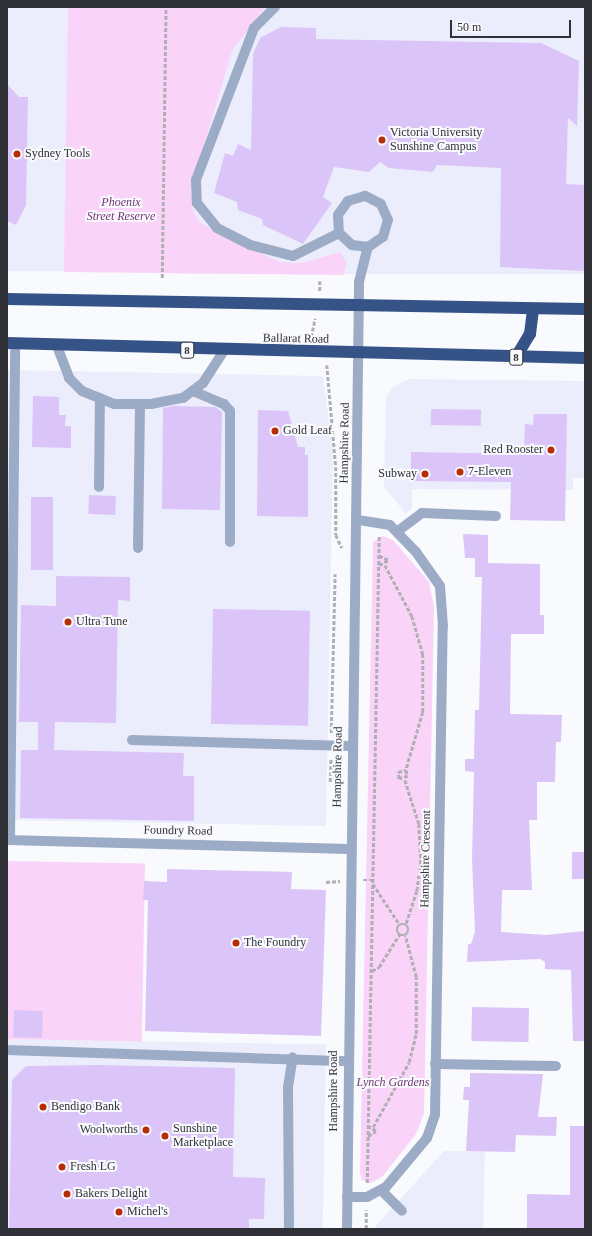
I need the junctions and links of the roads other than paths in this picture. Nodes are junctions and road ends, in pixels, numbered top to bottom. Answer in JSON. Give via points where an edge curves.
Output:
{"nodes":[{"id":1,"x":275,"y":7,"type":"edge"},
{"id":2,"x":339,"y":233,"type":"junction"},
{"id":3,"x":368,"y":247,"type":"junction"},
{"id":4,"x":7,"y":299,"type":"edge"},
{"id":5,"x":360,"y":306,"type":"junction"},
{"id":6,"x":533,"y":308,"type":"junction"},
{"id":7,"x":585,"y":309,"type":"edge"},
{"id":8,"x":11,"y":343,"type":"edge"},
{"id":9,"x":57,"y":346,"type":"junction"},
{"id":10,"x":224,"y":351,"type":"junction"},
{"id":11,"x":360,"y":354,"type":"junction"},
{"id":12,"x":516,"y":357,"type":"junction"},
{"id":13,"x":585,"y":358,"type":"edge"},
{"id":14,"x":193,"y":391,"type":"junction"},
{"id":15,"x":100,"y":398,"type":"junction"},
{"id":16,"x":140,"y":404,"type":"junction"},
{"id":17,"x":99,"y":487,"type":"dead end"},
{"id":18,"x":496,"y":516,"type":"dead end"},
{"id":19,"x":357,"y":520,"type":"junction"},
{"id":20,"x":398,"y":531,"type":"junction"},
{"id":21,"x":230,"y":542,"type":"dead end"},
{"id":22,"x":138,"y":548,"type":"dead end"},
{"id":23,"x":132,"y":740,"type":"dead end"},
{"id":24,"x":351,"y":746,"type":"junction"},
{"id":25,"x":9,"y":840,"type":"edge"},
{"id":26,"x":349,"y":849,"type":"junction"},
{"id":27,"x":7,"y":1050,"type":"edge"},
{"id":28,"x":293,"y":1057,"type":"junction"},
{"id":29,"x":347,"y":1061,"type":"junction"},
{"id":30,"x":435,"y":1064,"type":"junction"},
{"id":31,"x":556,"y":1066,"type":"dead end"},
{"id":32,"x":382,"y":1191,"type":"junction"},
{"id":33,"x":347,"y":1197,"type":"junction"},
{"id":34,"x":402,"y":1211,"type":"dead end"},
{"id":35,"x":289,"y":1229,"type":"edge"},
{"id":36,"x":347,"y":1229,"type":"edge"}],
"edges":[{"from":1,"to":2,"type":"street","via":[[254,28],[196,180],[197,203],[217,228],[250,245],[293,256]]},
{"from":2,"to":3,"type":"street","via":[[352,245]]},
{"from":2,"to":3,"type":"street","via":[[338,215],[348,201],[365,196],[376,201],[381,204],[388,220],[383,237]]},
{"from":3,"to":5,"type":"street","name":"Hampshire Road","via":[[359,282]]},
{"from":4,"to":5,"type":"highway"},
{"from":5,"to":6,"type":"highway"},
{"from":5,"to":11,"type":"street","name":"Hampshire Road"},
{"from":6,"to":7,"type":"highway"},
{"from":6,"to":12,"type":"highway","via":[[530,334]]},
{"from":8,"to":9,"type":"highway","name":"Ballarat Road","number":"8"},
{"from":8,"to":25,"type":"street"},
{"from":9,"to":10,"type":"highway","name":"Ballarat Road","number":"8"},
{"from":9,"to":15,"type":"street","via":[[69,378],[82,391]]},
{"from":10,"to":11,"type":"highway","name":"Ballarat Road","number":"8"},
{"from":10,"to":14,"type":"street","via":[[203,383]]},
{"from":11,"to":12,"type":"highway","name":"Ballarat Road","number":"8"},
{"from":11,"to":19,"type":"street","name":"Hampshire Road"},
{"from":12,"to":13,"type":"highway","name":"Ballarat Road","number":"8"},
{"from":14,"to":16,"type":"street","via":[[183,398]]},
{"from":14,"to":21,"type":"street","via":[[224,404],[230,412]]},
{"from":15,"to":16,"type":"street","via":[[114,404]]},
{"from":15,"to":17,"type":"street"},
{"from":16,"to":22,"type":"street"},
{"from":18,"to":20,"type":"street","via":[[422,513]]},
{"from":19,"to":20,"type":"street","name":"Hampshire Crescent","via":[[380,522]]},
{"from":19,"to":24,"type":"street","name":"Hampshire Road"},
{"from":20,"to":30,"type":"street","name":"Hampshire Crescent","via":[[431,571],[443,602]]},
{"from":23,"to":24,"type":"street"},
{"from":24,"to":26,"type":"street","name":"Hampshire Road"},
{"from":25,"to":26,"type":"street","name":"Foundry Road"},
{"from":26,"to":29,"type":"street","name":"Hampshire Road"},
{"from":27,"to":28,"type":"street"},
{"from":28,"to":29,"type":"street"},
{"from":28,"to":35,"type":"street","via":[[288,1087]]},
{"from":29,"to":33,"type":"street","name":"Hampshire Road"},
{"from":30,"to":31,"type":"street"},
{"from":30,"to":32,"type":"street","name":"Hampshire Crescent","via":[[434,1115],[427,1138]]},
{"from":32,"to":33,"type":"street","via":[[367,1197]]},
{"from":32,"to":34,"type":"street"},
{"from":33,"to":36,"type":"street","name":"Hampshire Road"}]}
